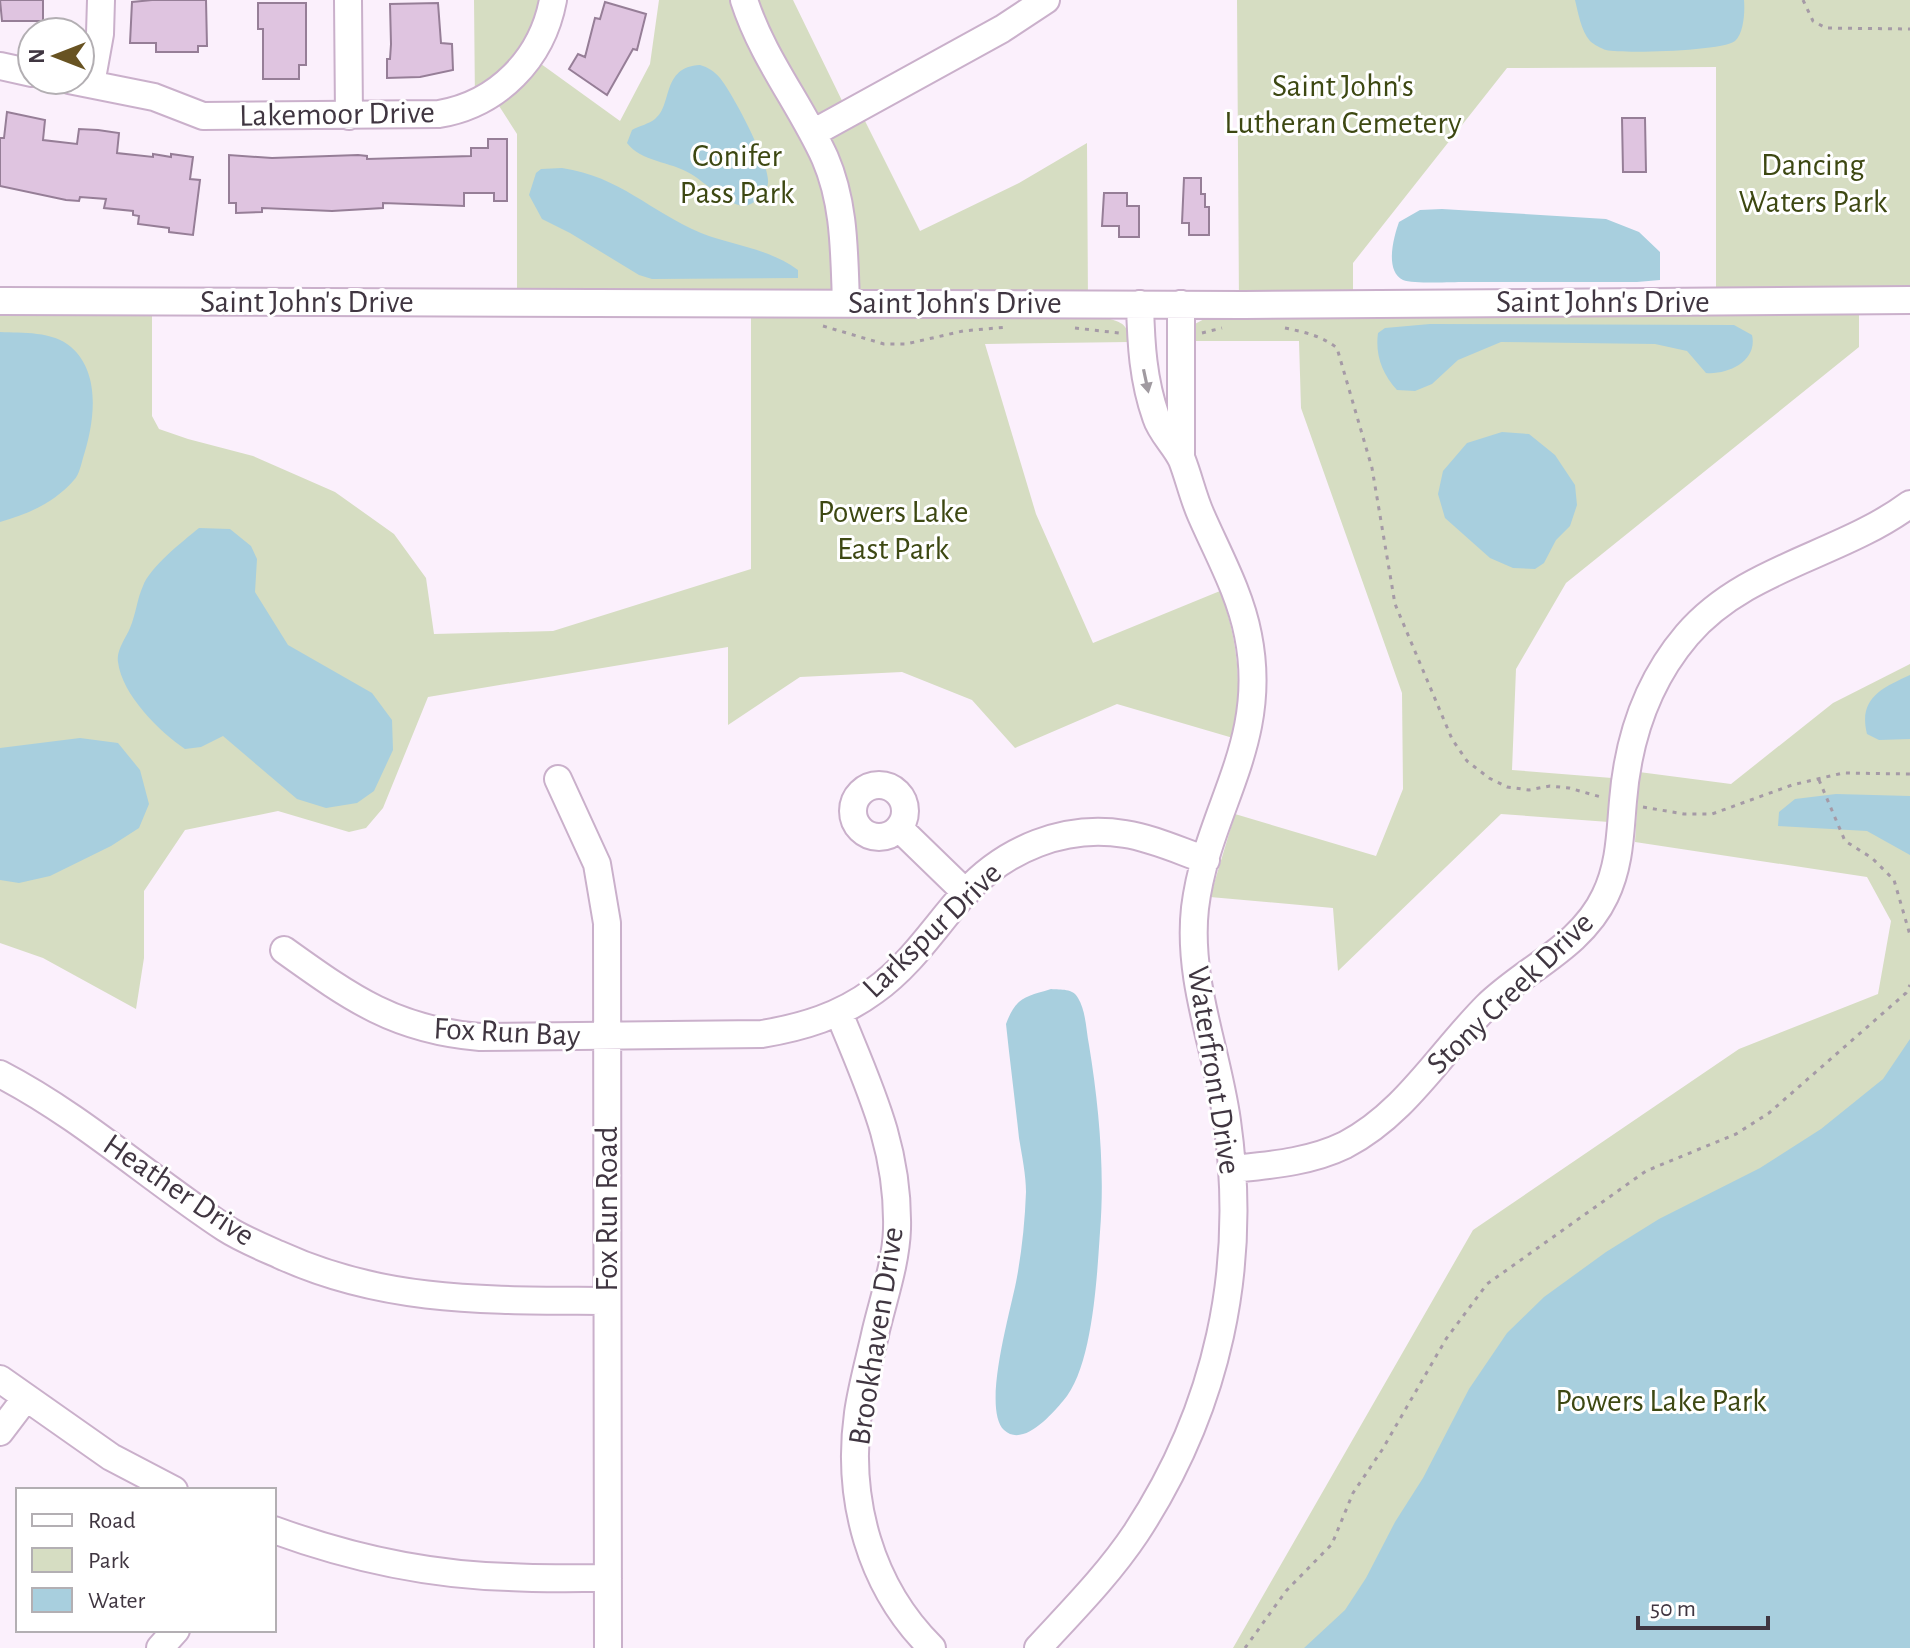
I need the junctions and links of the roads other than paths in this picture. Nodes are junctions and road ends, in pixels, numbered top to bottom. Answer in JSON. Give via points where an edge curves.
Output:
{"nodes":[{"id":1,"x":101,"y":0,"type":"edge"},
{"id":2,"x":348,"y":0,"type":"edge"},
{"id":3,"x":553,"y":0,"type":"edge"},
{"id":4,"x":744,"y":0,"type":"edge"},
{"id":5,"x":1046,"y":0,"type":"edge"},
{"id":6,"x":96,"y":44,"type":"edge"},
{"id":7,"x":96,"y":85,"type":"edge"},
{"id":8,"x":349,"y":116,"type":"junction"},
{"id":9,"x":813,"y":133,"type":"junction"},
{"id":10,"x":1910,"y":300,"type":"edge"},
{"id":11,"x":0,"y":301,"type":"edge"},
{"id":12,"x":846,"y":302,"type":"junction"},
{"id":13,"x":1140,"y":304,"type":"junction"},
{"id":14,"x":1181,"y":304,"type":"junction"},
{"id":15,"x":1181,"y":458,"type":"junction"},
{"id":16,"x":1910,"y":504,"type":"edge"},
{"id":17,"x":558,"y":779,"type":"dead end"},
{"id":18,"x":899,"y":828,"type":"dead end"},
{"id":19,"x":1206,"y":860,"type":"junction"},
{"id":20,"x":966,"y":893,"type":"junction"},
{"id":21,"x":284,"y":950,"type":"dead end"},
{"id":22,"x":839,"y":1013,"type":"junction"},
{"id":23,"x":607,"y":1036,"type":"junction"},
{"id":24,"x":0,"y":1074,"type":"edge"},
{"id":25,"x":1233,"y":1169,"type":"junction"},
{"id":26,"x":607,"y":1301,"type":"junction"},
{"id":27,"x":0,"y":1379,"type":"edge"},
{"id":28,"x":25,"y":1399,"type":"junction"},
{"id":29,"x":0,"y":1432,"type":"edge"},
{"id":30,"x":170,"y":1488,"type":"edge"},
{"id":31,"x":276,"y":1531,"type":"edge"},
{"id":32,"x":608,"y":1578,"type":"junction"},
{"id":33,"x":174,"y":1632,"type":"edge"},
{"id":34,"x":160,"y":1648,"type":"edge"},
{"id":35,"x":608,"y":1648,"type":"edge"},
{"id":36,"x":932,"y":1648,"type":"edge"},
{"id":37,"x":1038,"y":1648,"type":"edge"}],
"edges":[{"from":1,"to":6,"type":"street"},
{"from":2,"to":8,"type":"street"},
{"from":3,"to":8,"type":"street","name":"Lakemoor Drive","via":[[533,52],[485,99],[439,114]]},
{"from":4,"to":9,"type":"street","via":[[773,68]]},
{"from":5,"to":9,"type":"street"},
{"from":7,"to":8,"type":"street","name":"Lakemoor Drive","via":[[154,97],[203,116]]},
{"from":9,"to":12,"type":"street","via":[[841,211]]},
{"from":10,"to":14,"type":"street","name":"Saint John's Drive"},
{"from":11,"to":12,"type":"street","name":"Saint John's Drive"},
{"from":12,"to":13,"type":"street","name":"Saint John's Drive"},
{"from":13,"to":14,"type":"street","name":"Saint John's Drive"},
{"from":13,"to":15,"type":"street","name":"Waterfront Drive","one_way":true,"via":[[1146,384],[1157,422]]},
{"from":14,"to":15,"type":"street","name":"Waterfront Drive"},
{"from":15,"to":19,"type":"street","name":"Waterfront Drive","via":[[1242,610],[1252,671],[1246,741]]},
{"from":16,"to":25,"type":"street","name":"Stony Creek Drive","via":[[1859,537],[1733,594],[1688,633],[1640,712],[1615,869],[1605,896],[1572,941],[1489,1005],[1371,1130],[1311,1158]]},
{"from":17,"to":23,"type":"street","name":"Fox Run Road","via":[[597,864],[604,897]]},
{"from":18,"to":20,"type":"street"},
{"from":19,"to":20,"type":"street","name":"Larkspur Drive","via":[[1123,833],[1083,832],[1044,840],[1013,855]]},
{"from":19,"to":25,"type":"street","name":"Waterfront Drive","via":[[1196,906],[1195,965]]},
{"from":20,"to":22,"type":"street","name":"Larkspur Drive","via":[[902,968]]},
{"from":21,"to":23,"type":"street","name":"Fox Run Bay","via":[[346,994],[416,1027],[480,1037]]},
{"from":22,"to":23,"type":"street","name":"Larkspur Drive","via":[[762,1034]]},
{"from":22,"to":36,"type":"street","name":"Brookhaven Drive","via":[[883,1121],[896,1195],[897,1233],[858,1414],[857,1496],[867,1543],[888,1593]]},
{"from":23,"to":26,"type":"street","name":"Fox Run Road"},
{"from":24,"to":26,"type":"street","name":"Heather Drive","via":[[89,1127],[228,1230],[301,1265],[374,1287],[434,1297]]},
{"from":25,"to":37,"type":"street","name":"Waterfront Drive","via":[[1232,1270],[1214,1366],[1196,1415],[1134,1535]]},
{"from":26,"to":32,"type":"street","name":"Fox Run Road"},
{"from":27,"to":28,"type":"street"},
{"from":28,"to":29,"type":"street"},
{"from":28,"to":30,"type":"street","via":[[111,1457]]},
{"from":31,"to":32,"type":"street","via":[[378,1560],[440,1570]]},
{"from":32,"to":35,"type":"street","name":"Fox Run Road"},
{"from":33,"to":34,"type":"street"}]}
